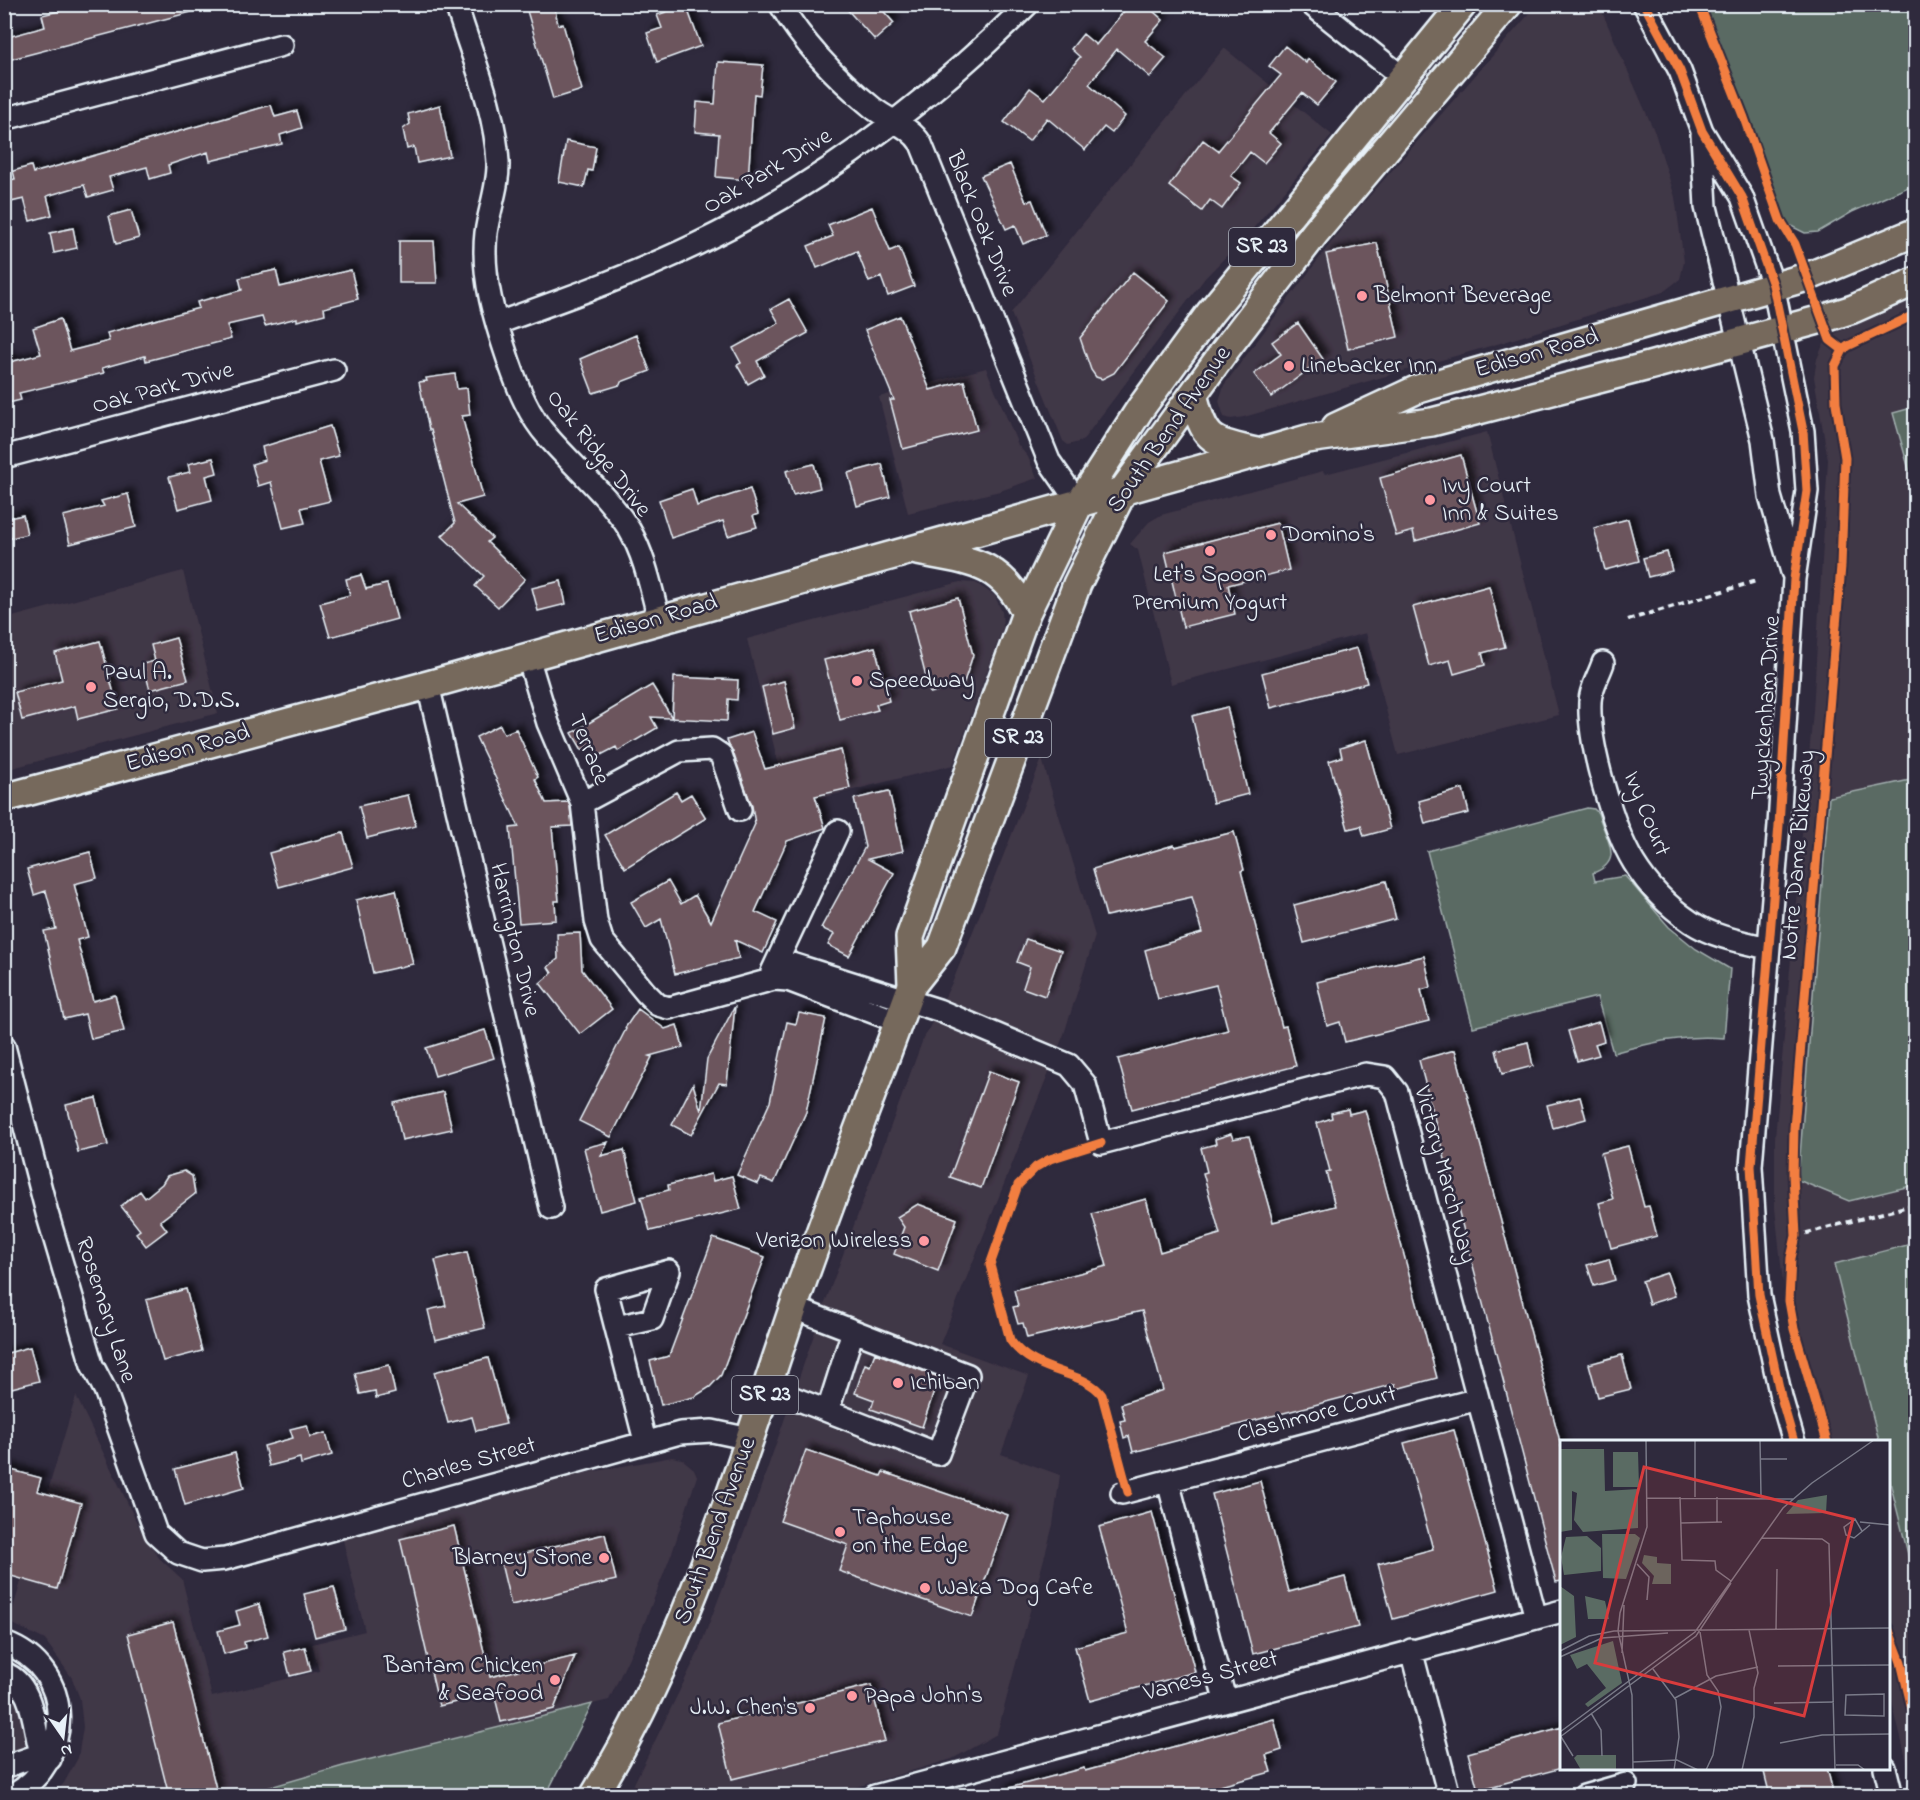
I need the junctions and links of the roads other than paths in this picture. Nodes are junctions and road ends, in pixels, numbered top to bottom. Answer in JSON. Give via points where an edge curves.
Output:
{"nodes":[{"id":1,"x":456,"y":4,"type":"edge"},
{"id":2,"x":780,"y":4,"type":"edge"},
{"id":3,"x":1028,"y":4,"type":"edge"},
{"id":4,"x":1311,"y":4,"type":"edge"},
{"id":5,"x":1463,"y":4,"type":"edge"},
{"id":6,"x":1508,"y":4,"type":"edge"},
{"id":7,"x":1644,"y":4,"type":"edge"},
{"id":8,"x":282,"y":45,"type":"dead end"},
{"id":9,"x":1402,"y":77,"type":"junction"},
{"id":10,"x":4,"y":119,"type":"edge"},
{"id":11,"x":895,"y":121,"type":"junction"},
{"id":12,"x":1702,"y":130,"type":"junction"},
{"id":13,"x":1916,"y":232,"type":"edge"},
{"id":14,"x":1916,"y":281,"type":"edge"},
{"id":15,"x":1773,"y":285,"type":"junction"},
{"id":16,"x":1729,"y":299,"type":"junction"},
{"id":17,"x":498,"y":323,"type":"junction"},
{"id":18,"x":1784,"y":329,"type":"junction"},
{"id":19,"x":1739,"y":342,"type":"junction"},
{"id":20,"x":334,"y":370,"type":"dead end"},
{"id":21,"x":1193,"y":394,"type":"junction"},
{"id":22,"x":1308,"y":439,"type":"junction"},
{"id":23,"x":1257,"y":453,"type":"junction"},
{"id":24,"x":4,"y":457,"type":"edge"},
{"id":25,"x":1124,"y":489,"type":"junction"},
{"id":26,"x":1079,"y":504,"type":"junction"},
{"id":27,"x":910,"y":549,"type":"junction"},
{"id":28,"x":1794,"y":579,"type":"junction"},
{"id":29,"x":1026,"y":613,"type":"junction"},
{"id":30,"x":659,"y":619,"type":"junction"},
{"id":31,"x":528,"y":657,"type":"junction"},
{"id":32,"x":1603,"y":663,"type":"dead end"},
{"id":33,"x":428,"y":685,"type":"junction"},
{"id":34,"x":4,"y":798,"type":"edge"},
{"id":35,"x":582,"y":803,"type":"junction"},
{"id":36,"x":740,"y":810,"type":"dead end"},
{"id":37,"x":838,"y":831,"type":"dead end"},
{"id":38,"x":1768,"y":948,"type":"junction"},
{"id":39,"x":779,"y":960,"type":"junction"},
{"id":40,"x":762,"y":982,"type":"junction"},
{"id":41,"x":906,"y":1002,"type":"junction"},
{"id":42,"x":4,"y":1046,"type":"edge"},
{"id":43,"x":551,"y":1208,"type":"dead end"},
{"id":44,"x":794,"y":1308,"type":"junction"},
{"id":45,"x":617,"y":1327,"type":"dead end"},
{"id":46,"x":853,"y":1331,"type":"junction"},
{"id":47,"x":768,"y":1388,"type":"junction"},
{"id":48,"x":1478,"y":1399,"type":"junction"},
{"id":49,"x":828,"y":1410,"type":"junction"},
{"id":50,"x":750,"y":1439,"type":"junction"},
{"id":51,"x":1793,"y":1440,"type":"edge"},
{"id":52,"x":645,"y":1441,"type":"junction"},
{"id":53,"x":1168,"y":1481,"type":"junction"},
{"id":54,"x":1122,"y":1493,"type":"dead end"},
{"id":55,"x":202,"y":1561,"type":"joint"},
{"id":56,"x":1560,"y":1612,"type":"edge"},
{"id":57,"x":1536,"y":1618,"type":"junction"},
{"id":58,"x":4,"y":1643,"type":"edge"},
{"id":59,"x":1411,"y":1650,"type":"junction"},
{"id":60,"x":24,"y":1653,"type":"junction"},
{"id":61,"x":9,"y":1675,"type":"edge"},
{"id":62,"x":1226,"y":1700,"type":"junction"},
{"id":63,"x":46,"y":1758,"type":"junction"},
{"id":64,"x":4,"y":1767,"type":"edge"},
{"id":65,"x":1886,"y":1770,"type":"edge"},
{"id":66,"x":1626,"y":1784,"type":"dead end"},
{"id":67,"x":11,"y":1796,"type":"edge"},
{"id":68,"x":594,"y":1796,"type":"edge"},
{"id":69,"x":875,"y":1796,"type":"edge"},
{"id":70,"x":1449,"y":1796,"type":"edge"},
{"id":71,"x":1584,"y":1796,"type":"edge"},
{"id":72,"x":1892,"y":1796,"type":"edge"}],
"edges":[{"from":1,"to":17,"type":"street","name":"Oak Ridge Drive","via":[[495,133],[498,165],[486,235],[485,269]]},
{"from":2,"to":11,"type":"street","name":"Black Oak Drive","via":[[795,29],[838,78],[875,110]]},
{"from":3,"to":11,"type":"street","name":"Oak Park Drive","via":[[944,83]]},
{"from":4,"to":9,"type":"street"},
{"from":5,"to":9,"type":"main road","name":"South Bend Avenue","number":"SR 23"},
{"from":6,"to":21,"type":"main road","name":"South Bend Avenue","number":"SR 23","via":[[1315,234]]},
{"from":7,"to":12,"type":"street","name":"Twyckenham Drive","via":[[1680,71]]},
{"from":8,"to":10,"type":"street"},
{"from":9,"to":26,"type":"main road","name":"South Bend Avenue","number":"SR 23","via":[[1210,313],[1140,409]]},
{"from":11,"to":17,"type":"street","name":"Oak Park Drive","via":[[803,184],[698,244],[565,300]]},
{"from":11,"to":26,"type":"street","name":"Black Oak Drive","via":[[921,144],[1049,461]]},
{"from":12,"to":15,"type":"street","name":"Twyckenham Drive","via":[[1742,197]]},
{"from":12,"to":16,"type":"street","name":"Twyckenham Drive","via":[[1706,207]]},
{"from":13,"to":15,"type":"main road","name":"Edison Road","via":[[1830,269]]},
{"from":14,"to":18,"type":"main road","name":"Edison Road","via":[[1853,309]]},
{"from":15,"to":16,"type":"main road","name":"Edison Road"},
{"from":15,"to":18,"type":"street","name":"Twyckenham Drive"},
{"from":16,"to":19,"type":"street","name":"Twyckenham Drive"},
{"from":16,"to":22,"type":"main road","name":"Edison Road","via":[[1418,389]]},
{"from":17,"to":30,"type":"street","name":"Oak Ridge Drive","via":[[524,401],[547,436],[609,502],[630,531]]},
{"from":18,"to":19,"type":"main road","name":"Edison Road"},
{"from":18,"to":28,"type":"street","name":"Twyckenham Drive","via":[[1803,431],[1807,491]]},
{"from":19,"to":22,"type":"main road","name":"Edison Road","via":[[1432,422]]},
{"from":19,"to":28,"type":"street","name":"Twyckenham Drive","via":[[1763,440],[1770,496]]},
{"from":20,"to":24,"type":"street","name":"Oak Park Drive"},
{"from":21,"to":23,"type":"main road","via":[[1204,432],[1219,443]]},
{"from":21,"to":25,"type":"main road","name":"South Bend Avenue","number":"SR 23"},
{"from":22,"to":23,"type":"main road","name":"Edison Road"},
{"from":23,"to":25,"type":"main road","name":"Edison Road"},
{"from":25,"to":26,"type":"main road","name":"Edison Road"},
{"from":25,"to":41,"type":"main road","name":"South Bend Avenue","number":"SR 23","via":[[1077,584],[942,947]]},
{"from":26,"to":27,"type":"main road","name":"Edison Road"},
{"from":26,"to":29,"type":"main road","name":"South Bend Avenue","number":"SR 23"},
{"from":27,"to":29,"type":"main road","via":[[963,560],[1000,574],[1017,594]]},
{"from":27,"to":30,"type":"main road","name":"Edison Road"},
{"from":28,"to":38,"type":"street","name":"Twyckenham Drive"},
{"from":29,"to":41,"type":"main road","name":"South Bend Avenue","number":"SR 23","via":[[910,937]]},
{"from":30,"to":31,"type":"main road","name":"Edison Road"},
{"from":31,"to":33,"type":"main road","name":"Edison Road"},
{"from":31,"to":35,"type":"street","name":"Terrace","via":[[548,723]]},
{"from":32,"to":38,"type":"street","name":"Ivy Court","via":[[1590,700],[1592,738],[1612,812],[1634,863],[1662,899],[1692,923],[1722,937]]},
{"from":33,"to":34,"type":"main road","name":"Edison Road"},
{"from":33,"to":43,"type":"street","name":"Harrington Drive"},
{"from":35,"to":36,"type":"street","via":[[679,751],[712,749],[721,755]]},
{"from":35,"to":40,"type":"street","name":"Terrace","via":[[596,921],[602,940],[658,1005],[669,1008]]},
{"from":37,"to":39,"type":"street"},
{"from":38,"to":51,"type":"street","name":"Twyckenham Drive","via":[[1751,1166],[1759,1294]]},
{"from":39,"to":40,"type":"street"},
{"from":39,"to":41,"type":"street"},
{"from":40,"to":41,"type":"street","via":[[788,980]]},
{"from":41,"to":44,"type":"main road","name":"South Bend Avenue","number":"SR 23"},
{"from":41,"to":48,"type":"street","name":"Victory March Way","via":[[978,1025],[1069,1065],[1085,1084],[1101,1143],[1366,1074],[1385,1077],[1397,1092]]},
{"from":42,"to":55,"type":"street","name":"Rosemary Lane","via":[[92,1365],[105,1390],[146,1509],[156,1533],[167,1545]]},
{"from":44,"to":46,"type":"street"},
{"from":44,"to":47,"type":"main road","name":"South Bend Avenue","number":"SR 23"},
{"from":45,"to":52,"type":"street"},
{"from":46,"to":49,"type":"street"},
{"from":46,"to":49,"type":"street","via":[[968,1375],[938,1454]]},
{"from":47,"to":49,"type":"street"},
{"from":47,"to":50,"type":"main road","name":"South Bend Avenue","number":"SR 23"},
{"from":48,"to":53,"type":"street","name":"Clashmore Court"},
{"from":48,"to":57,"type":"street","name":"Victory March Way"},
{"from":50,"to":52,"type":"street","name":"Charles Street","via":[[712,1431]]},
{"from":50,"to":68,"type":"main road","name":"South Bend Avenue","number":"SR 23","via":[[674,1644]]},
{"from":52,"to":55,"type":"street","name":"Charles Street","via":[[274,1546]]},
{"from":53,"to":54,"type":"street","name":"Clashmore Court"},
{"from":53,"to":62,"type":"street"},
{"from":56,"to":57,"type":"street","name":"Vaness Street"},
{"from":57,"to":59,"type":"street","name":"Vaness Street"},
{"from":58,"to":60,"type":"street"},
{"from":59,"to":62,"type":"street","name":"Vaness Street"},
{"from":59,"to":70,"type":"street"},
{"from":60,"to":61,"type":"street"},
{"from":60,"to":63,"type":"street","via":[[40,1667],[57,1700],[59,1730]]},
{"from":61,"to":63,"type":"street","via":[[28,1699]]},
{"from":62,"to":69,"type":"street","name":"Vaness Street"},
{"from":63,"to":64,"type":"street"},
{"from":63,"to":67,"type":"street","via":[[32,1782]]},
{"from":65,"to":72,"type":"street"},
{"from":66,"to":71,"type":"street"}]}
